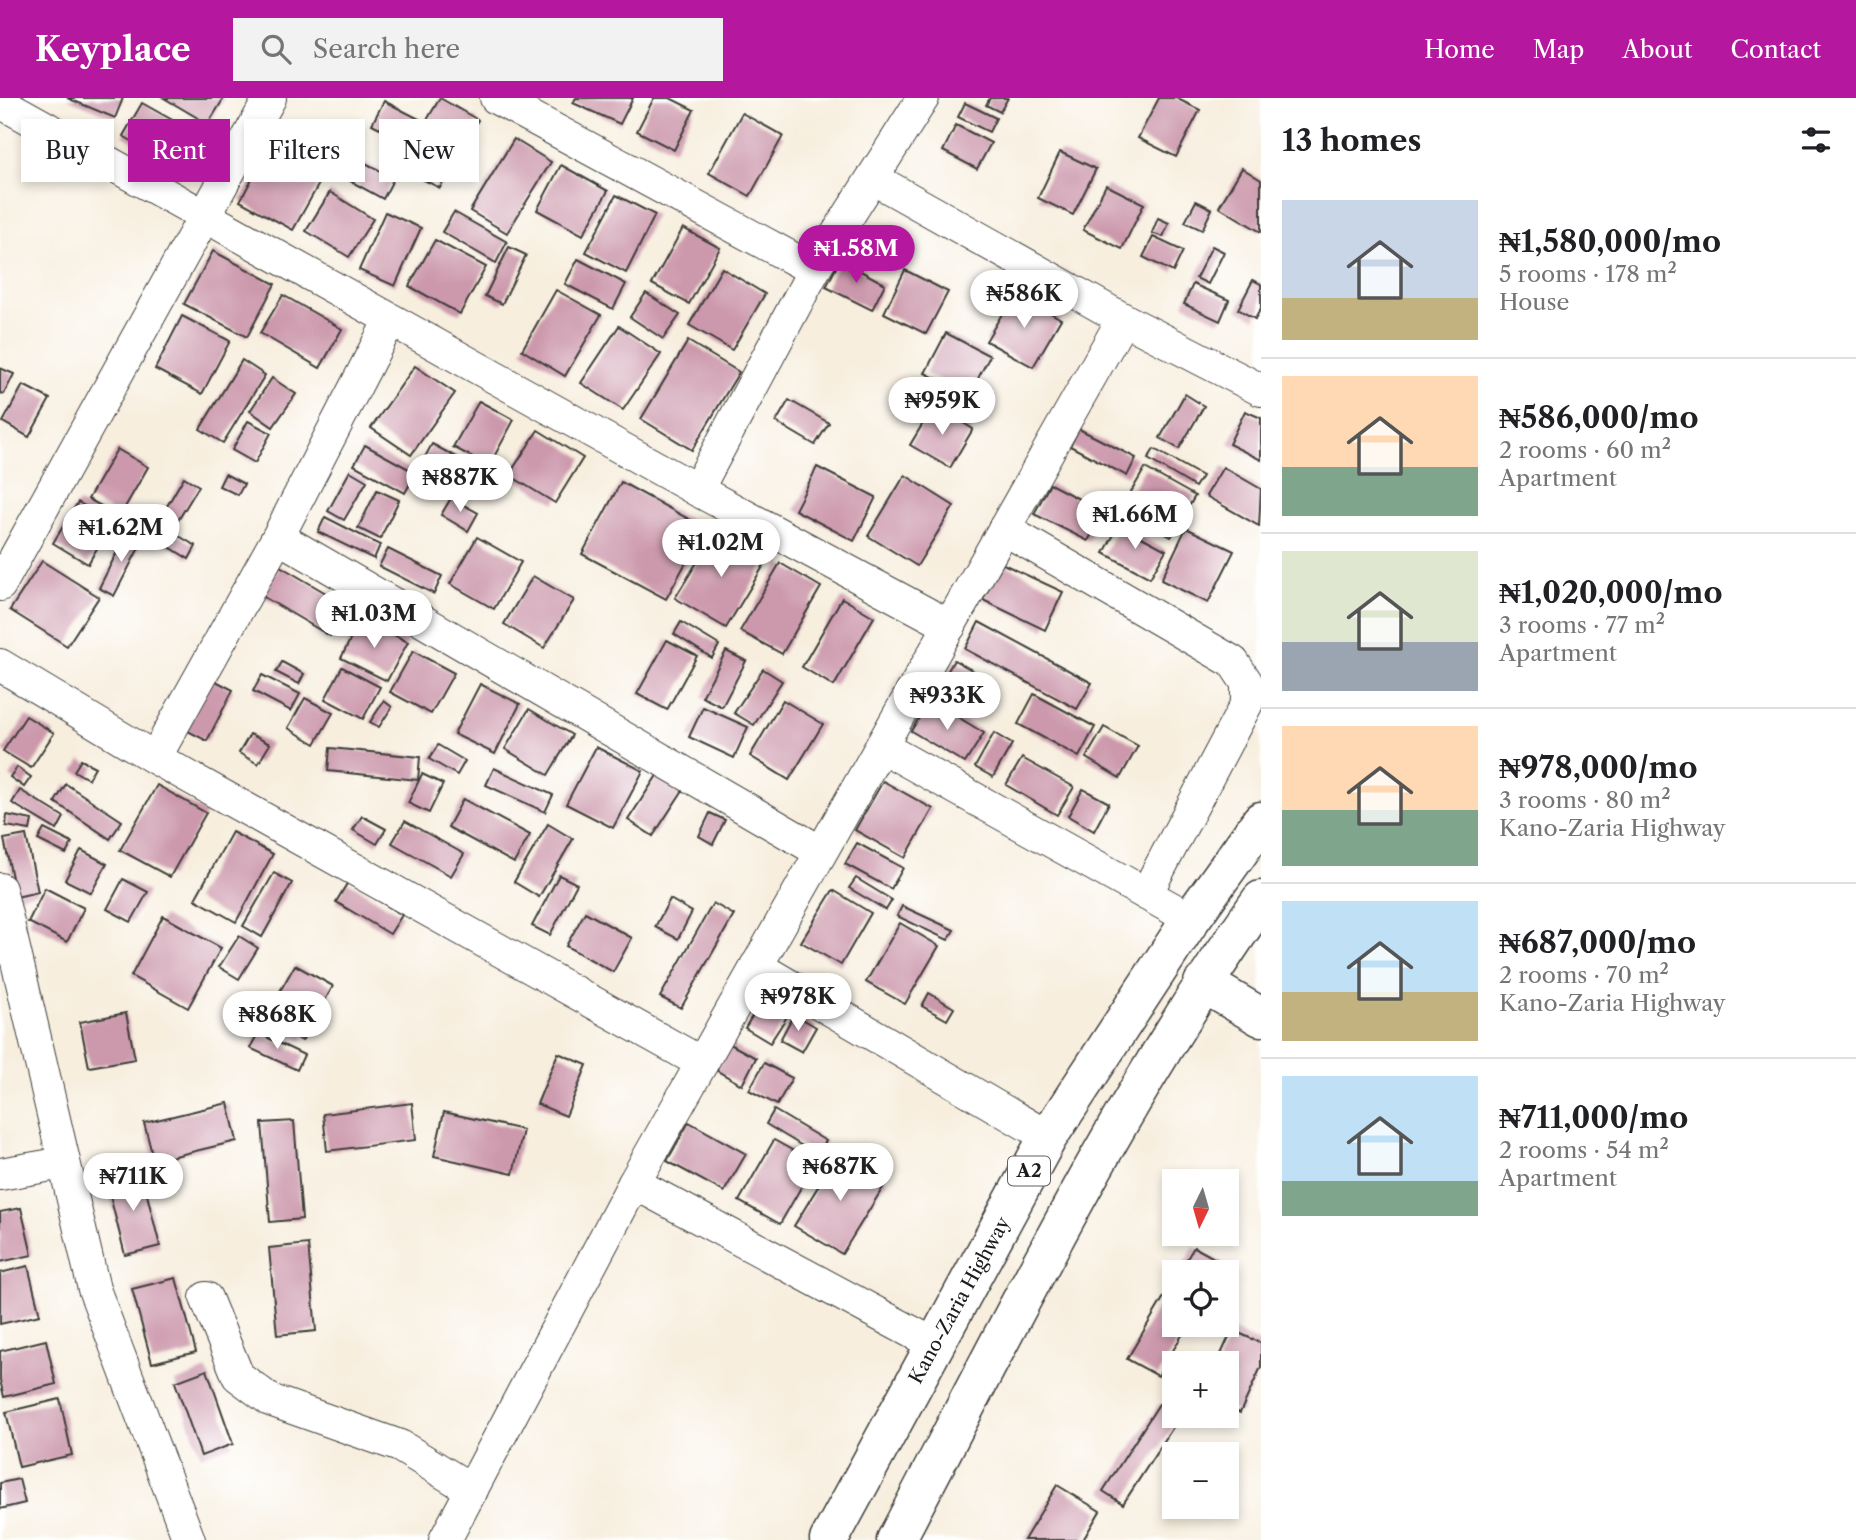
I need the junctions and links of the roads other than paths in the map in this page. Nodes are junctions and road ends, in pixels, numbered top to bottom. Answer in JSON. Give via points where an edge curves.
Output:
{"nodes":[{"id":1,"x":270,"y":98,"type":"edge"},
{"id":2,"x":496,"y":98,"type":"edge"},
{"id":3,"x":923,"y":98,"type":"edge"},
{"id":4,"x":0,"y":102,"type":"edge"},
{"id":5,"x":874,"y":179,"type":"junction"},
{"id":6,"x":203,"y":215,"type":"junction"},
{"id":7,"x":814,"y":270,"type":"junction"},
{"id":8,"x":1122,"y":318,"type":"junction"},
{"id":9,"x":390,"y":320,"type":"junction"},
{"id":10,"x":1261,"y":390,"type":"edge"},
{"id":11,"x":697,"y":490,"type":"junction"},
{"id":12,"x":1004,"y":529,"type":"junction"},
{"id":13,"x":278,"y":537,"type":"junction"},
{"id":14,"x":0,"y":585,"type":"edge"},
{"id":15,"x":950,"y":626,"type":"junction"},
{"id":16,"x":0,"y":665,"type":"edge"},
{"id":17,"x":882,"y":747,"type":"junction"},
{"id":18,"x":155,"y":758,"type":"junction"},
{"id":19,"x":1261,"y":821,"type":"edge"},
{"id":20,"x":819,"y":851,"type":"junction"},
{"id":21,"x":0,"y":889,"type":"edge"},
{"id":22,"x":1146,"y":894,"type":"junction"},
{"id":23,"x":1261,"y":900,"type":"edge"},
{"id":24,"x":1191,"y":919,"type":"junction"},
{"id":25,"x":756,"y":966,"type":"junction"},
{"id":26,"x":1203,"y":983,"type":"junction"},
{"id":27,"x":1261,"y":1017,"type":"edge"},
{"id":28,"x":702,"y":1063,"type":"junction"},
{"id":29,"x":1048,"y":1137,"type":"junction"},
{"id":30,"x":64,"y":1163,"type":"junction"},
{"id":31,"x":0,"y":1174,"type":"edge"},
{"id":32,"x":634,"y":1182,"type":"junction"},
{"id":33,"x":206,"y":1298,"type":"dead end"},
{"id":34,"x":934,"y":1344,"type":"junction"},
{"id":35,"x":472,"y":1490,"type":"junction"},
{"id":36,"x":189,"y":1540,"type":"edge"},
{"id":37,"x":445,"y":1540,"type":"edge"},
{"id":38,"x":829,"y":1540,"type":"edge"},
{"id":39,"x":896,"y":1540,"type":"edge"}],
"edges":[{"from":1,"to":6,"type":"street"},
{"from":2,"to":7,"type":"street"},
{"from":3,"to":5,"type":"street"},
{"from":4,"to":6,"type":"street"},
{"from":5,"to":7,"type":"street"},
{"from":5,"to":8,"type":"street"},
{"from":6,"to":9,"type":"street"},
{"from":6,"to":14,"type":"street"},
{"from":7,"to":11,"type":"street"},
{"from":8,"to":10,"type":"street"},
{"from":8,"to":12,"type":"street"},
{"from":9,"to":11,"type":"street"},
{"from":9,"to":13,"type":"street"},
{"from":11,"to":15,"type":"street"},
{"from":12,"to":15,"type":"street"},
{"from":12,"to":22,"type":"street","via":[[1233,662],[1247,683],[1247,703]]},
{"from":13,"to":18,"type":"street"},
{"from":13,"to":20,"type":"street"},
{"from":15,"to":17,"type":"street"},
{"from":16,"to":18,"type":"street"},
{"from":17,"to":20,"type":"street"},
{"from":17,"to":22,"type":"street"},
{"from":18,"to":28,"type":"street"},
{"from":19,"to":24,"type":"main road","name":"Kano-Zaria Highway","number":"A2"},
{"from":20,"to":25,"type":"street"},
{"from":21,"to":30,"type":"street"},
{"from":22,"to":24,"type":"street"},
{"from":23,"to":26,"type":"main road"},
{"from":24,"to":29,"type":"main road","name":"Kano-Zaria Highway","number":"A2"},
{"from":25,"to":28,"type":"street"},
{"from":25,"to":29,"type":"street"},
{"from":26,"to":27,"type":"main road"},
{"from":26,"to":39,"type":"main road","via":[[1057,1233]]},
{"from":28,"to":32,"type":"street"},
{"from":29,"to":34,"type":"main road","name":"Kano-Zaria Highway","number":"A2"},
{"from":30,"to":31,"type":"street"},
{"from":30,"to":36,"type":"street","via":[[94,1289]]},
{"from":32,"to":34,"type":"street"},
{"from":32,"to":35,"type":"street"},
{"from":33,"to":35,"type":"street","via":[[238,1376],[271,1400],[400,1446]]},
{"from":34,"to":38,"type":"main road","name":"Kano-Zaria Highway","number":"A2"},
{"from":35,"to":37,"type":"street"}]}
